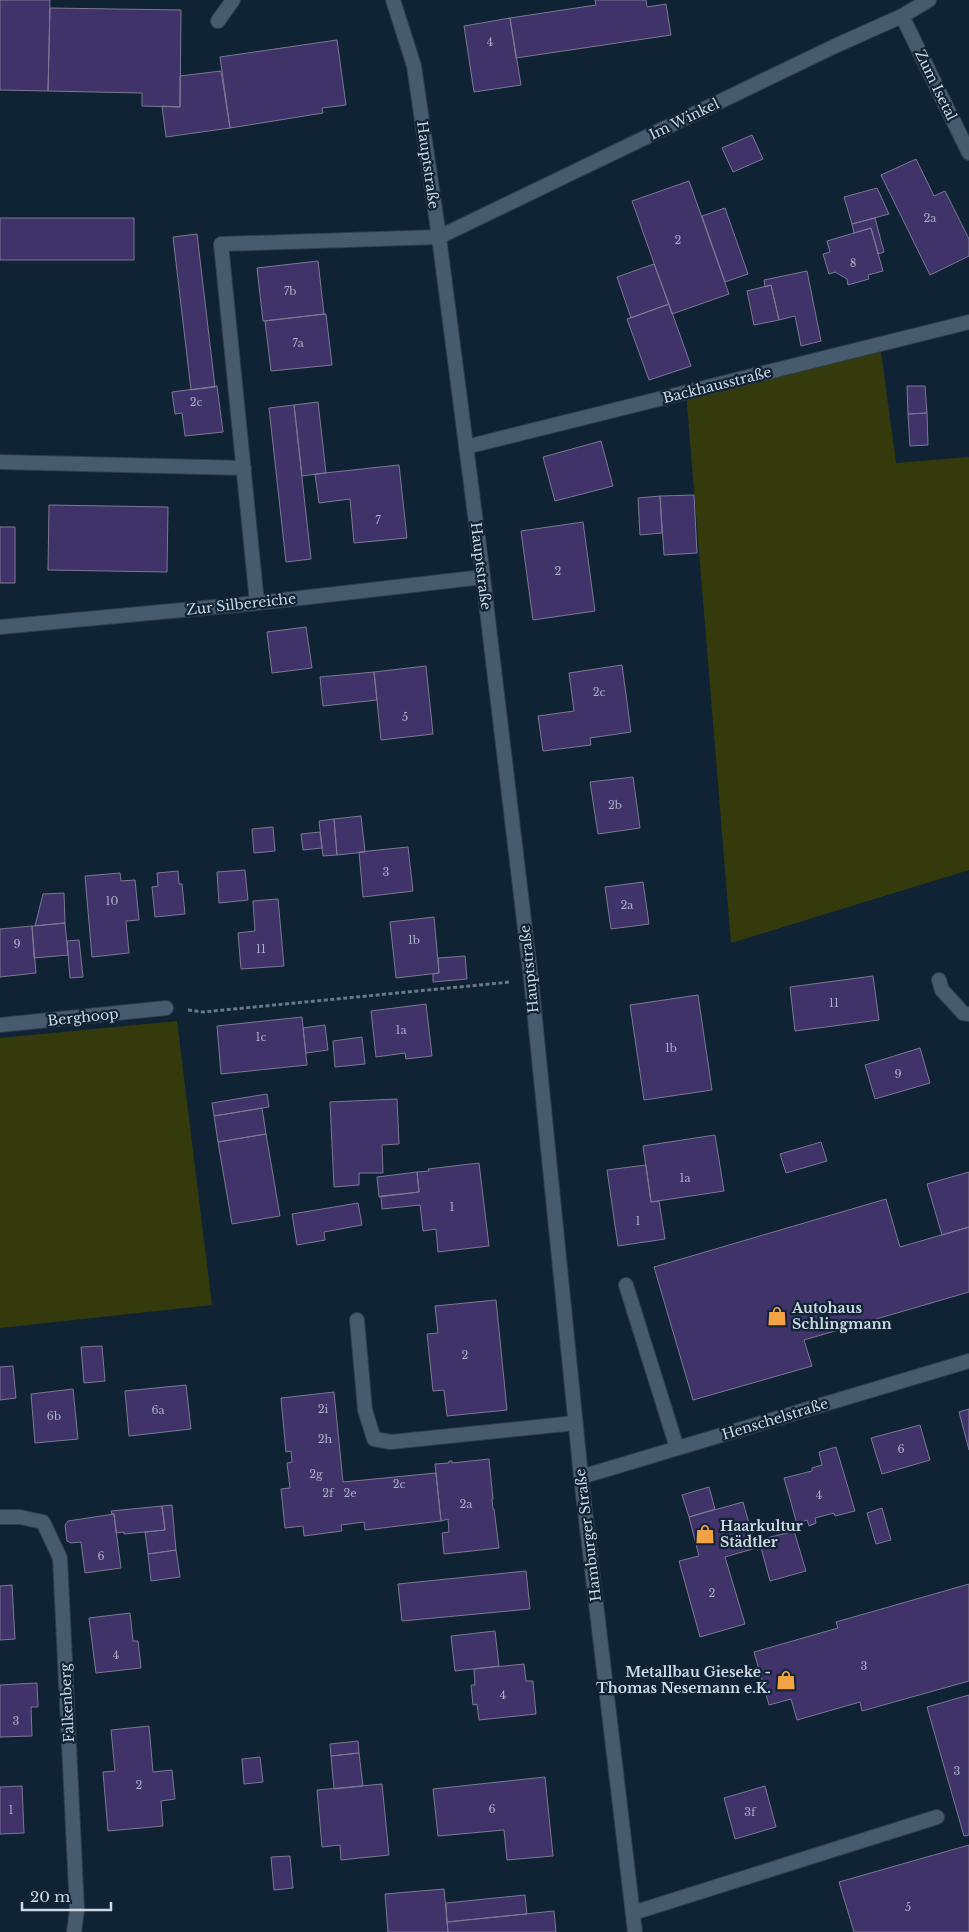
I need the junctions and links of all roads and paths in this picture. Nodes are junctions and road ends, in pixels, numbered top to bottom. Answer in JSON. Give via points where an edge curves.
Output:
{"nodes":[{"id":1,"x":233,"y":0,"type":"edge"},
{"id":2,"x":393,"y":0,"type":"edge"},
{"id":3,"x":930,"y":0,"type":"edge"},
{"id":4,"x":902,"y":16,"type":"junction"},
{"id":5,"x":218,"y":21,"type":"dead end"},
{"id":6,"x":969,"y":153,"type":"edge"},
{"id":7,"x":439,"y":237,"type":"junction"},
{"id":8,"x":969,"y":322,"type":"edge"},
{"id":9,"x":466,"y":447,"type":"junction"},
{"id":10,"x":0,"y":462,"type":"edge"},
{"id":11,"x":244,"y":468,"type":"junction"},
{"id":12,"x":482,"y":577,"type":"junction"},
{"id":13,"x":257,"y":603,"type":"junction"},
{"id":14,"x":0,"y":627,"type":"edge"},
{"id":15,"x":531,"y":980,"type":"junction"},
{"id":16,"x":939,"y":980,"type":"dead end"},
{"id":17,"x":166,"y":1008,"type":"joint"},
{"id":18,"x":969,"y":1014,"type":"edge"},
{"id":19,"x":0,"y":1025,"type":"edge"},
{"id":20,"x":547,"y":1137,"type":"joint"},
{"id":21,"x":626,"y":1285,"type":"dead end"},
{"id":22,"x":357,"y":1320,"type":"dead end"},
{"id":23,"x":969,"y":1361,"type":"edge"},
{"id":24,"x":575,"y":1422,"type":"junction"},
{"id":25,"x":677,"y":1448,"type":"junction"},
{"id":26,"x":581,"y":1476,"type":"junction"},
{"id":27,"x":0,"y":1517,"type":"edge"},
{"id":28,"x":937,"y":1817,"type":"dead end"},
{"id":29,"x":632,"y":1913,"type":"junction"},
{"id":30,"x":74,"y":1932,"type":"edge"},
{"id":31,"x":635,"y":1932,"type":"edge"}],
"edges":[{"from":1,"to":5,"type":"street"},
{"from":2,"to":7,"type":"street","name":"Hauptstraße","via":[[414,66]]},
{"from":3,"to":4,"type":"street","name":"Im Winkel"},
{"from":4,"to":6,"type":"street","name":"Zum Isetal"},
{"from":4,"to":7,"type":"street","name":"Im Winkel"},
{"from":7,"to":9,"type":"street","name":"Hauptstraße"},
{"from":7,"to":11,"type":"street","via":[[221,244]]},
{"from":8,"to":9,"type":"street","name":"Backhausstraße"},
{"from":9,"to":12,"type":"street","name":"Hauptstraße"},
{"from":10,"to":11,"type":"street"},
{"from":11,"to":13,"type":"street"},
{"from":12,"to":13,"type":"street","name":"Zur Silbereiche"},
{"from":12,"to":15,"type":"street","name":"Hauptstraße"},
{"from":13,"to":14,"type":"street","name":"Zur Silbereiche"},
{"from":15,"to":17,"type":"path","via":[[203,1012]]},
{"from":15,"to":20,"type":"street","name":"Hauptstraße"},
{"from":16,"to":18,"type":"street","via":[[942,990],[963,1013]]},
{"from":17,"to":19,"type":"street","name":"Berghoop"},
{"from":20,"to":24,"type":"street","name":"Hamburger Straße"},
{"from":21,"to":25,"type":"street"},
{"from":22,"to":24,"type":"street","via":[[365,1410],[374,1439],[391,1442]]},
{"from":23,"to":25,"type":"street","name":"Henschelstraße"},
{"from":24,"to":26,"type":"street","name":"Hamburger Straße"},
{"from":25,"to":26,"type":"street","name":"Henschelstraße"},
{"from":26,"to":29,"type":"street","name":"Hamburger Straße"},
{"from":27,"to":30,"type":"street","name":"Falkenberg","via":[[43,1522],[60,1558],[77,1910]]},
{"from":28,"to":29,"type":"street"},
{"from":29,"to":31,"type":"street","name":"Hamburger Straße"}]}
